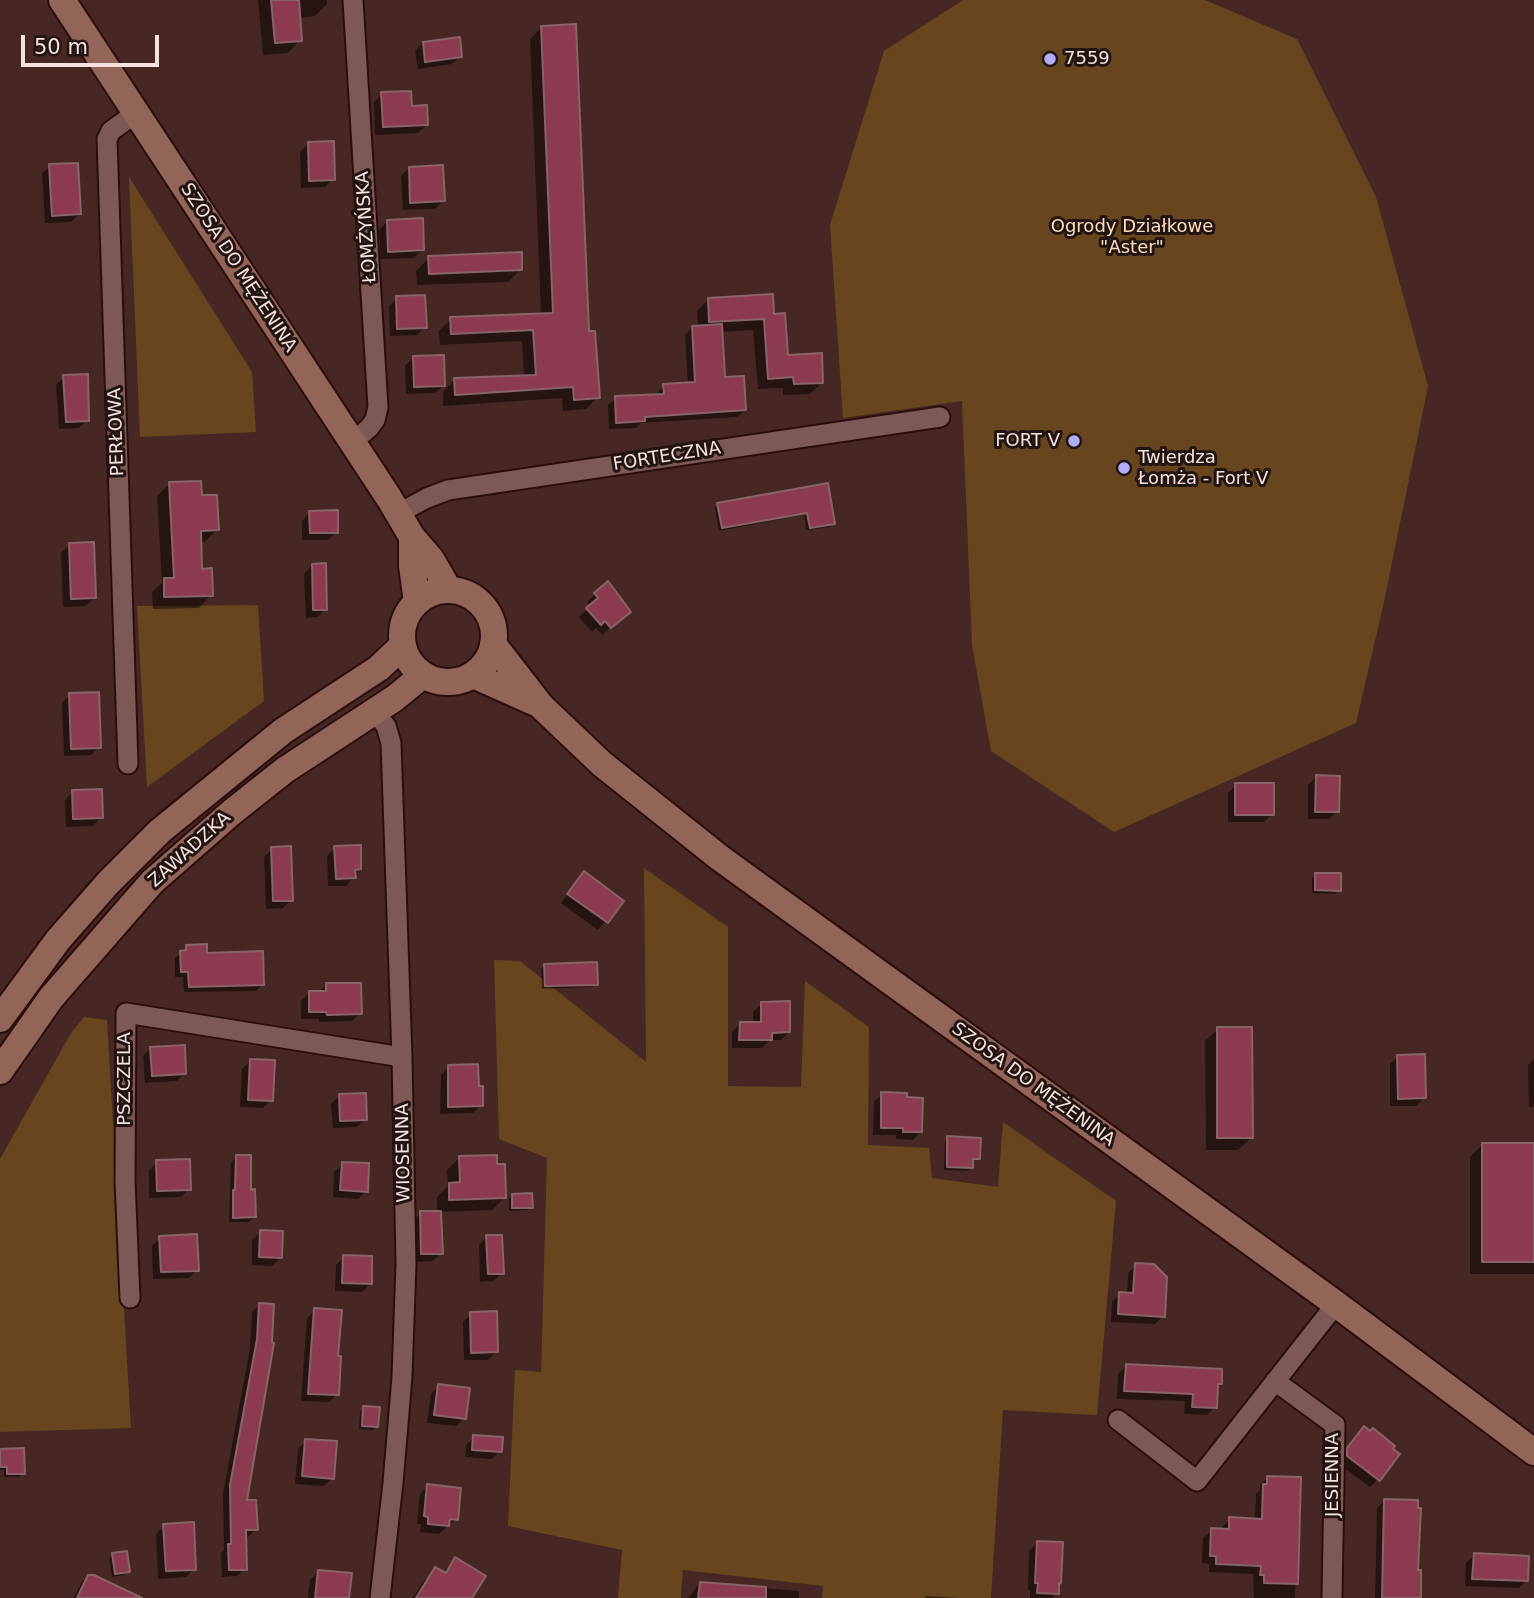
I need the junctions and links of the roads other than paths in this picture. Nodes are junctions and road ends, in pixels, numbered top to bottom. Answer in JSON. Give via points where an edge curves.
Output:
{"nodes":[{"id":1,"x":62,"y":0,"type":"edge"},
{"id":2,"x":353,"y":0,"type":"edge"},
{"id":3,"x":136,"y":113,"type":"junction"},
{"id":4,"x":940,"y":416,"type":"dead end"},
{"id":5,"x":351,"y":443,"type":"junction"},
{"id":6,"x":398,"y":513,"type":"junction"},
{"id":7,"x":412,"y":537,"type":"junction"},
{"id":8,"x":449,"y":590,"type":"junction"},
{"id":9,"x":417,"y":602,"type":"junction"},
{"id":10,"x":493,"y":644,"type":"junction"},
{"id":11,"x":403,"y":645,"type":"junction"},
{"id":12,"x":423,"y":675,"type":"junction"},
{"id":13,"x":473,"y":675,"type":"junction"},
{"id":14,"x":541,"y":706,"type":"junction"},
{"id":15,"x":375,"y":712,"type":"junction"},
{"id":16,"x":128,"y":764,"type":"dead end"},
{"id":17,"x":213,"y":787,"type":"junction"},
{"id":18,"x":232,"y":812,"type":"junction"},
{"id":19,"x":5,"y":1004,"type":"edge"},
{"id":20,"x":402,"y":1057,"type":"junction"},
{"id":21,"x":0,"y":1071,"type":"edge"},
{"id":22,"x":130,"y":1298,"type":"dead end"},
{"id":23,"x":1336,"y":1304,"type":"junction"},
{"id":24,"x":1275,"y":1381,"type":"junction"},
{"id":25,"x":1118,"y":1420,"type":"dead end"},
{"id":26,"x":1534,"y":1452,"type":"edge"},
{"id":27,"x":380,"y":1598,"type":"edge"},
{"id":28,"x":1332,"y":1598,"type":"edge"}],
"edges":[{"from":1,"to":3,"type":"main road","name":"SZOSA DO MĘŻENINA"},
{"from":2,"to":5,"type":"street","name":"ŁOMŻYŃSKA","via":[[378,407],[375,420]]},
{"from":3,"to":5,"type":"main road","name":"SZOSA DO MĘŻENINA"},
{"from":3,"to":16,"type":"street","name":"PERŁOWA","via":[[107,139]]},
{"from":4,"to":6,"type":"street","name":"FORTECZNA","via":[[448,490]]},
{"from":5,"to":6,"type":"main road","name":"SZOSA DO MĘŻENINA"},
{"from":6,"to":7,"type":"main road","name":"SZOSA DO MĘŻENINA"},
{"from":7,"to":8,"type":"main road","name":"SZOSA DO MĘŻENINA"},
{"from":7,"to":9,"type":"main road","name":"SZOSA DO MĘŻENINA"},
{"from":8,"to":9,"type":"main road"},
{"from":8,"to":10,"type":"main road","via":[[484,607],[494,631]]},
{"from":9,"to":11,"type":"main road","via":[[404,622]]},
{"from":10,"to":13,"type":"main road"},
{"from":10,"to":14,"type":"main road","name":"SZOSA DO MĘŻENINA"},
{"from":11,"to":12,"type":"main road"},
{"from":11,"to":17,"type":"main road","name":"ZAWADZKA","via":[[379,668],[283,731]]},
{"from":12,"to":13,"type":"main road","via":[[439,681]]},
{"from":12,"to":15,"type":"main road","name":"ZAWADZKA"},
{"from":13,"to":14,"type":"main road","name":"SZOSA DO MĘŻENINA"},
{"from":14,"to":23,"type":"main road","name":"SZOSA DO MĘŻENINA","via":[[602,764],[720,858]]},
{"from":15,"to":18,"type":"main road","name":"ZAWADZKA","via":[[285,770]]},
{"from":15,"to":20,"type":"street","name":"WIOSENNA","via":[[391,743]]},
{"from":17,"to":18,"type":"main road"},
{"from":17,"to":19,"type":"main road","name":"ZAWADZKA","via":[[107,883]]},
{"from":18,"to":21,"type":"main road","name":"ZAWADZKA","via":[[152,882],[51,998]]},
{"from":20,"to":22,"type":"street","name":"PSZCZELA","via":[[126,1013]]},
{"from":20,"to":27,"type":"street","name":"WIOSENNA","via":[[403,1352]]},
{"from":23,"to":24,"type":"street"},
{"from":23,"to":26,"type":"main road","name":"SZOSA DO MĘŻENINA"},
{"from":24,"to":25,"type":"street","via":[[1197,1481]]},
{"from":24,"to":28,"type":"street","name":"JESIENNA","via":[[1335,1425]]}]}
